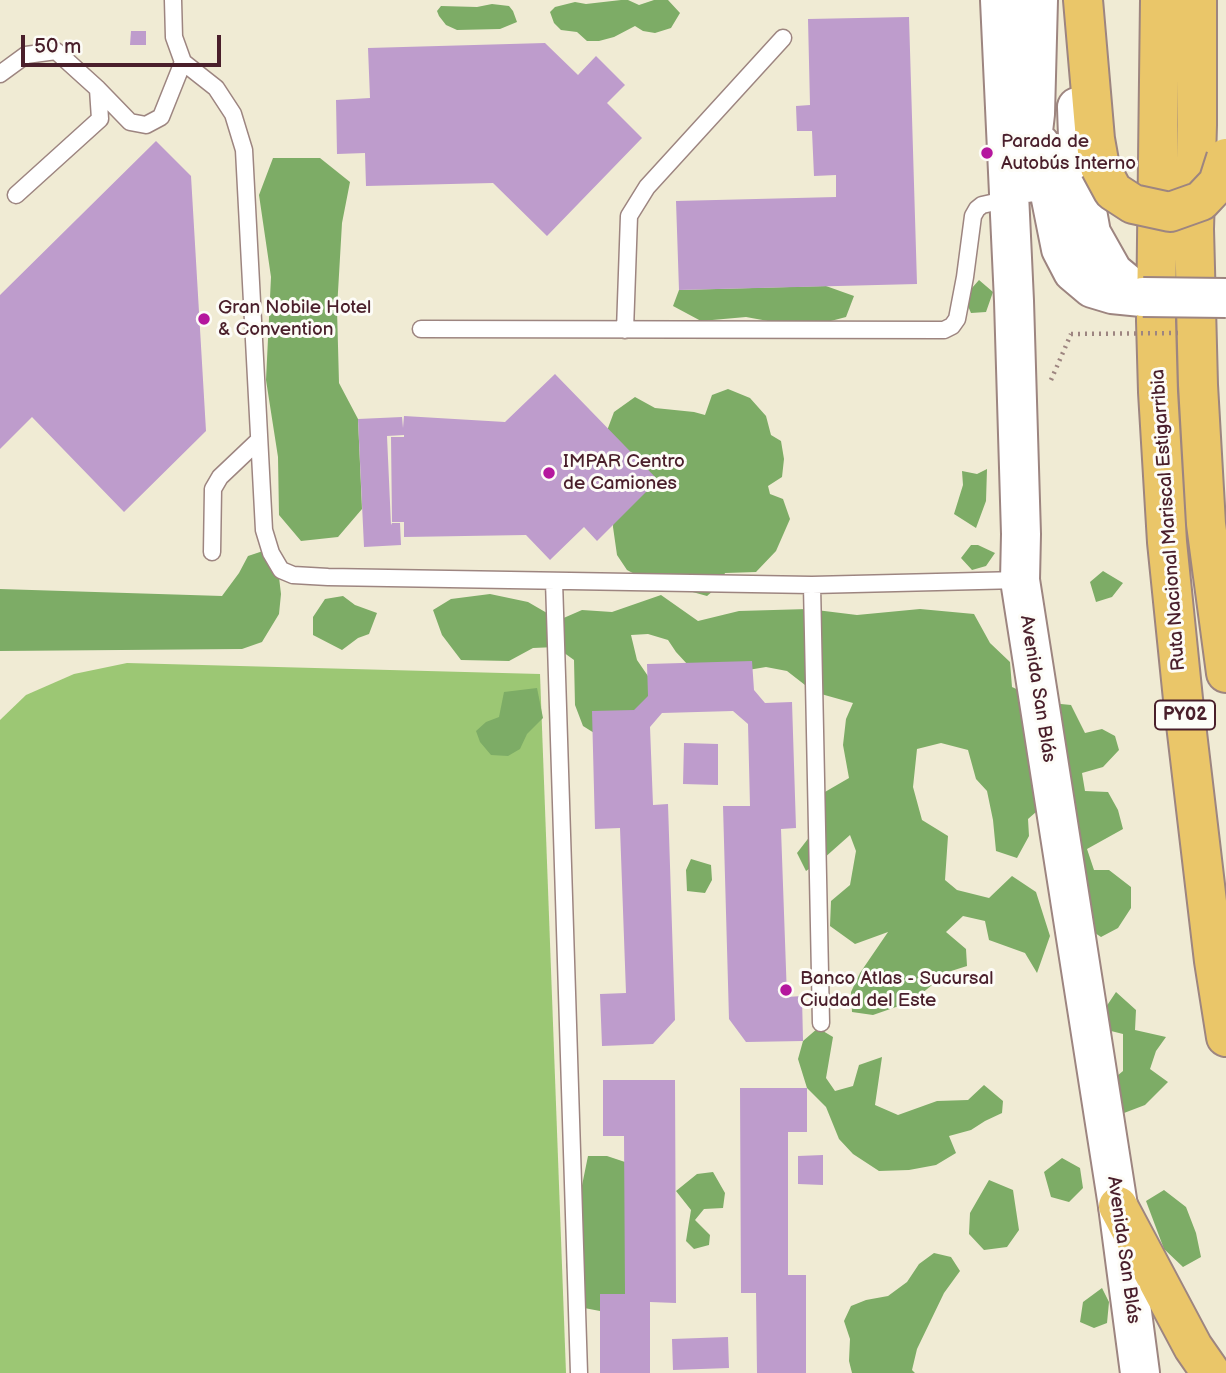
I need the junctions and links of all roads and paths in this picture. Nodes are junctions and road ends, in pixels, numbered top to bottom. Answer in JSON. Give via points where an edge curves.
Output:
{"nodes":[{"id":1,"x":173,"y":0,"type":"edge"},
{"id":2,"x":1000,"y":0,"type":"edge"},
{"id":3,"x":1038,"y":0,"type":"edge"},
{"id":4,"x":1075,"y":0,"type":"edge"},
{"id":5,"x":1083,"y":0,"type":"edge"},
{"id":6,"x":1160,"y":0,"type":"edge"},
{"id":7,"x":1197,"y":0,"type":"edge"},
{"id":8,"x":783,"y":38,"type":"dead end"},
{"id":9,"x":183,"y":62,"type":"junction"},
{"id":10,"x":0,"y":74,"type":"edge"},
{"id":11,"x":99,"y":89,"type":"junction"},
{"id":12,"x":1034,"y":114,"type":"junction"},
{"id":13,"x":1226,"y":158,"type":"edge"},
{"id":14,"x":16,"y":195,"type":"dead end"},
{"id":15,"x":1009,"y":199,"type":"junction"},
{"id":16,"x":1143,"y":298,"type":"junction"},
{"id":17,"x":1226,"y":298,"type":"edge"},
{"id":18,"x":1014,"y":301,"type":"junction"},
{"id":19,"x":421,"y":329,"type":"dead end"},
{"id":20,"x":625,"y":330,"type":"junction"},
{"id":21,"x":1187,"y":332,"type":"dead end"},
{"id":22,"x":1071,"y":334,"type":"dead end"},
{"id":23,"x":259,"y":440,"type":"junction"},
{"id":24,"x":212,"y":552,"type":"dead end"},
{"id":25,"x":1020,"y":580,"type":"junction"},
{"id":26,"x":554,"y":581,"type":"junction"},
{"id":27,"x":812,"y":585,"type":"junction"},
{"id":28,"x":1226,"y":673,"type":"edge"},
{"id":29,"x":821,"y":1023,"type":"dead end"},
{"id":30,"x":1226,"y":1037,"type":"edge"},
{"id":31,"x":1118,"y":1206,"type":"junction"},
{"id":32,"x":579,"y":1373,"type":"edge"},
{"id":33,"x":1140,"y":1373,"type":"edge"},
{"id":34,"x":1211,"y":1373,"type":"edge"}],
"edges":[{"from":1,"to":9,"type":"lane","via":[[174,37]]},
{"from":2,"to":15,"type":"street","name":"Avenida San Blás"},
{"from":3,"to":12,"type":"street"},
{"from":4,"to":16,"type":"street","via":[[1079,167],[1091,233],[1113,271]]},
{"from":5,"to":13,"type":"highway","bridge":true,"via":[[1095,139],[1100,167],[1113,191],[1133,204],[1170,212],[1201,201],[1218,183]]},
{"from":6,"to":30,"type":"highway","name":"Ruta Nacional Mariscal Estigarribia","number":"PY02","via":[[1156,321],[1167,542]]},
{"from":7,"to":28,"type":"highway","name":"Ruta Nacional Mariscal Estigarribia","via":[[1194,229],[1199,385],[1206,524]]},
{"from":8,"to":20,"type":"lane","via":[[647,187],[629,216]]},
{"from":9,"to":11,"type":"lane","via":[[161,117],[146,125],[130,122]]},
{"from":9,"to":23,"type":"lane","via":[[216,88],[233,114],[244,150]]},
{"from":10,"to":11,"type":"lane","via":[[26,55],[56,51]]},
{"from":11,"to":14,"type":"lane","via":[[100,119]]},
{"from":12,"to":16,"type":"street","via":[[1060,249],[1073,272],[1092,288]]},
{"from":12,"to":18,"type":"street"},
{"from":15,"to":18,"type":"street","name":"Avenida San Blás"},
{"from":15,"to":20,"type":"lane","via":[[982,205],[973,216],[957,319],[944,330]]},
{"from":16,"to":17,"type":"street","bridge":true},
{"from":18,"to":25,"type":"street","name":"Avenida San Blás"},
{"from":19,"to":20,"type":"lane"},
{"from":21,"to":22,"type":"path","bridge":true},
{"from":23,"to":24,"type":"lane","via":[[213,489]]},
{"from":23,"to":26,"type":"lane","via":[[264,530],[281,570],[328,577]]},
{"from":25,"to":27,"type":"lane"},
{"from":25,"to":31,"type":"street","name":"Avenida San Blás"},
{"from":26,"to":27,"type":"lane"},
{"from":26,"to":32,"type":"lane"},
{"from":27,"to":29,"type":"lane"},
{"from":31,"to":33,"type":"street","name":"Avenida San Blás"},
{"from":31,"to":34,"type":"highway"}]}
